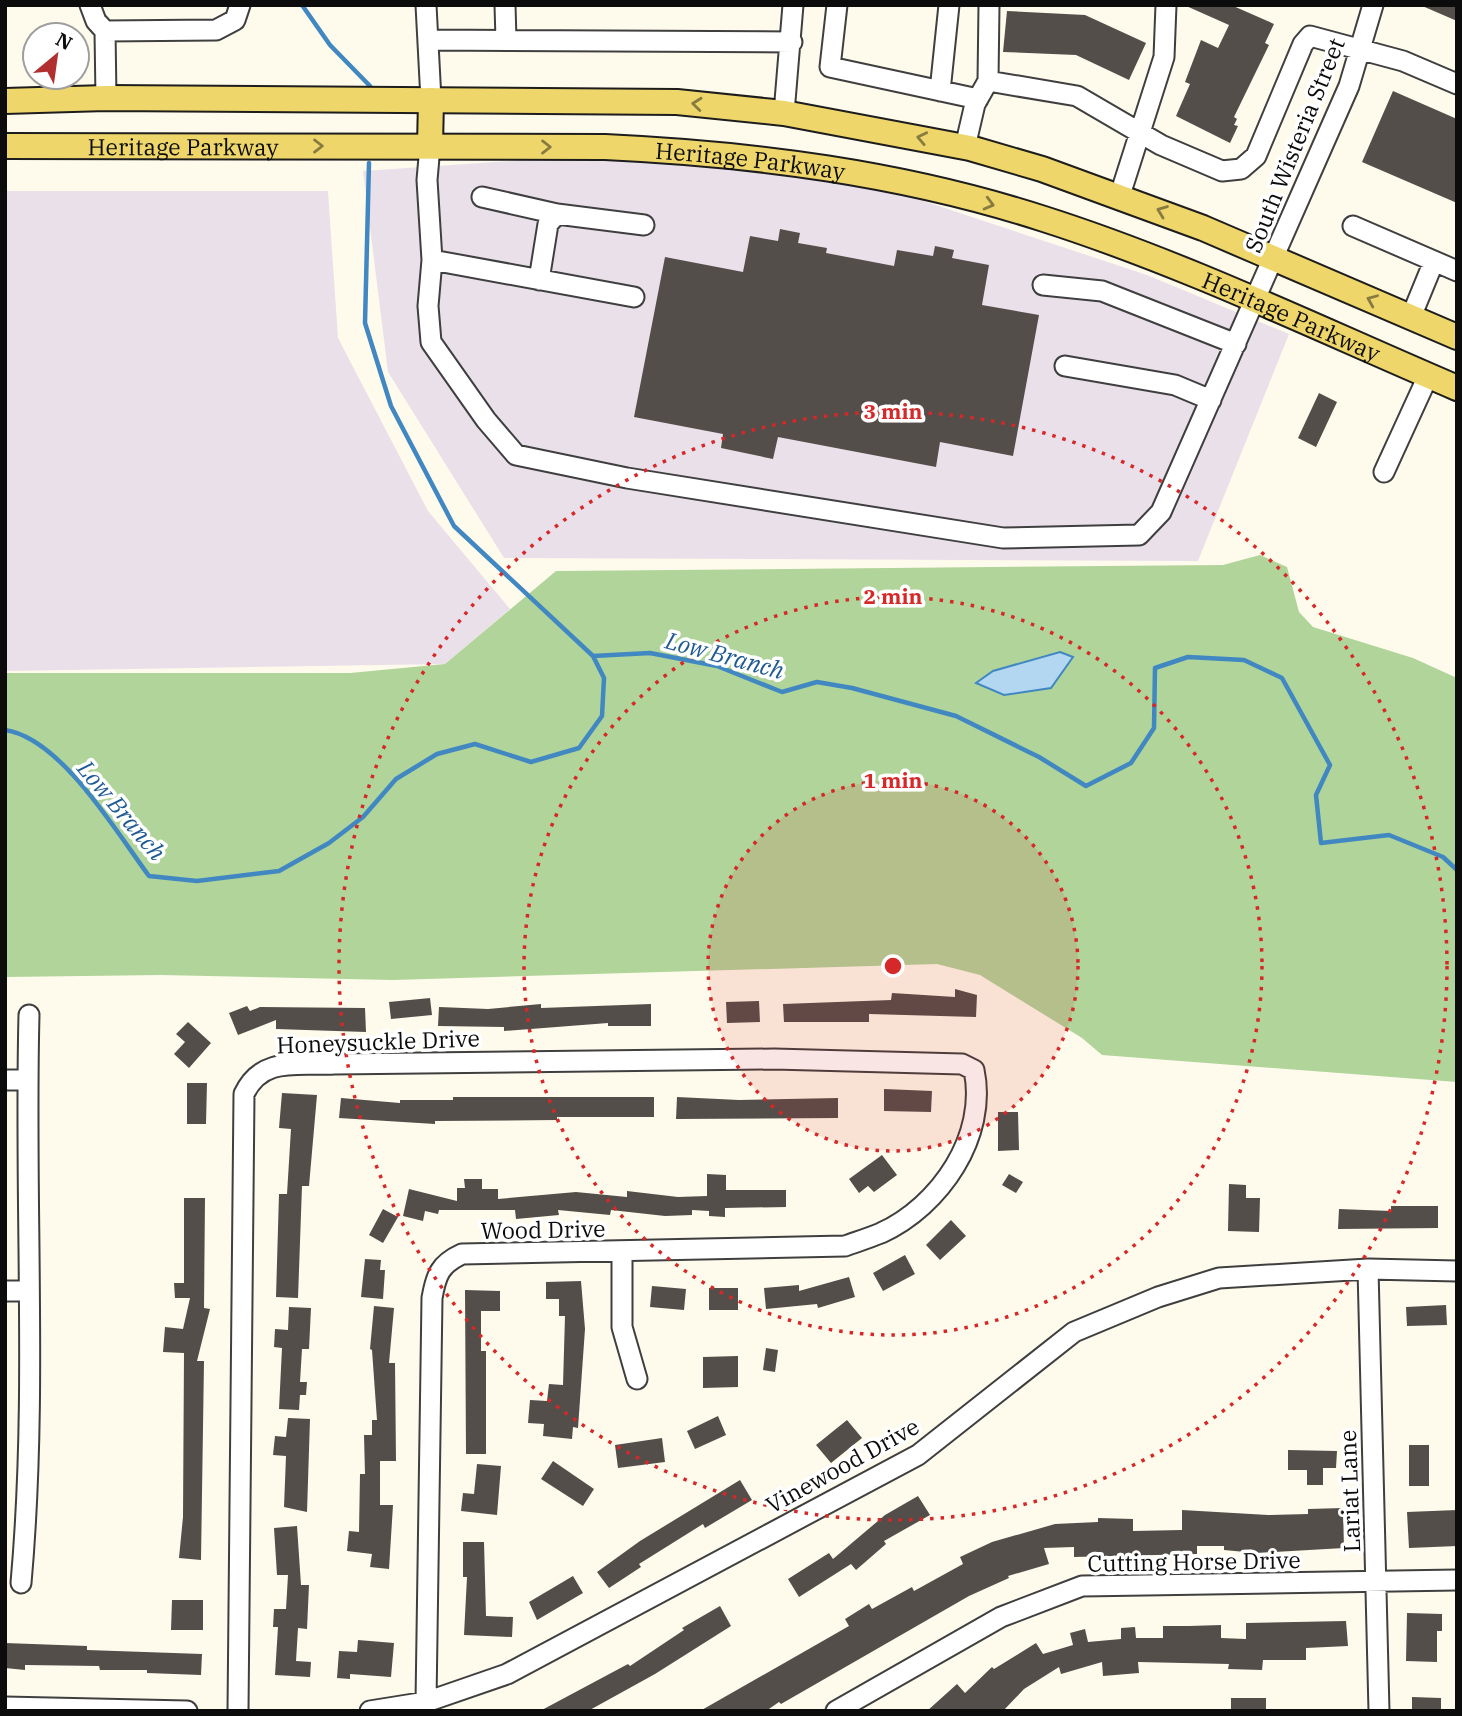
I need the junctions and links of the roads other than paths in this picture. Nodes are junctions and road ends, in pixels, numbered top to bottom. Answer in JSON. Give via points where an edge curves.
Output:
{"nodes":[{"id":1,"x":90,"y":5,"type":"edge"},
{"id":2,"x":240,"y":5,"type":"edge"},
{"id":3,"x":426,"y":5,"type":"edge"},
{"id":4,"x":505,"y":5,"type":"edge"},
{"id":5,"x":793,"y":5,"type":"edge"},
{"id":6,"x":837,"y":5,"type":"edge"},
{"id":7,"x":949,"y":5,"type":"edge"},
{"id":8,"x":989,"y":5,"type":"edge"},
{"id":9,"x":1166,"y":5,"type":"edge"},
{"id":10,"x":1373,"y":5,"type":"edge"},
{"id":11,"x":105,"y":31,"type":"junction"},
{"id":12,"x":428,"y":40,"type":"junction"},
{"id":13,"x":506,"y":40,"type":"junction"},
{"id":14,"x":792,"y":42,"type":"junction"},
{"id":15,"x":1361,"y":48,"type":"junction"},
{"id":16,"x":988,"y":81,"type":"junction"},
{"id":17,"x":1457,"y":84,"type":"edge"},
{"id":18,"x":940,"y":91,"type":"junction"},
{"id":19,"x":106,"y":98,"type":"junction"},
{"id":20,"x":978,"y":99,"type":"junction"},
{"id":21,"x":5,"y":100,"type":"edge"},
{"id":22,"x":431,"y":100,"type":"junction"},
{"id":23,"x":784,"y":113,"type":"junction"},
{"id":24,"x":1139,"y":131,"type":"junction"},
{"id":25,"x":5,"y":146,"type":"edge"},
{"id":26,"x":430,"y":146,"type":"junction"},
{"id":27,"x":965,"y":147,"type":"junction"},
{"id":28,"x":1120,"y":195,"type":"junction"},
{"id":29,"x":482,"y":197,"type":"dead end"},
{"id":30,"x":557,"y":214,"type":"junction"},
{"id":31,"x":644,"y":225,"type":"dead end"},
{"id":32,"x":1353,"y":226,"type":"dead end"},
{"id":33,"x":1274,"y":259,"type":"junction"},
{"id":34,"x":432,"y":260,"type":"junction"},
{"id":35,"x":1434,"y":261,"type":"junction"},
{"id":36,"x":1457,"y":271,"type":"edge"},
{"id":37,"x":539,"y":280,"type":"junction"},
{"id":38,"x":1043,"y":285,"type":"dead end"},
{"id":39,"x":634,"y":297,"type":"dead end"},
{"id":40,"x":1255,"y":301,"type":"junction"},
{"id":41,"x":1411,"y":317,"type":"junction"},
{"id":42,"x":1457,"y":337,"type":"edge"},
{"id":43,"x":1236,"y":344,"type":"junction"},
{"id":44,"x":1065,"y":366,"type":"dead end"},
{"id":45,"x":1428,"y":376,"type":"junction"},
{"id":46,"x":1457,"y":388,"type":"edge"},
{"id":47,"x":1211,"y":400,"type":"junction"},
{"id":48,"x":1384,"y":472,"type":"dead end"},
{"id":49,"x":29,"y":1015,"type":"dead end"},
{"id":50,"x":974,"y":1070,"type":"joint"},
{"id":51,"x":5,"y":1080,"type":"edge"},
{"id":52,"x":28,"y":1080,"type":"junction"},
{"id":53,"x":622,"y":1252,"type":"junction"},
{"id":54,"x":1368,"y":1269,"type":"junction"},
{"id":55,"x":1457,"y":1271,"type":"edge"},
{"id":56,"x":5,"y":1291,"type":"edge"},
{"id":57,"x":29,"y":1291,"type":"junction"},
{"id":58,"x":638,"y":1379,"type":"dead end"},
{"id":59,"x":1457,"y":1580,"type":"edge"},
{"id":60,"x":21,"y":1583,"type":"dead end"},
{"id":61,"x":1376,"y":1583,"type":"junction"},
{"id":62,"x":426,"y":1702,"type":"junction"},
{"id":63,"x":5,"y":1707,"type":"edge"},
{"id":64,"x":187,"y":1711,"type":"edge"},
{"id":65,"x":239,"y":1711,"type":"edge"},
{"id":66,"x":370,"y":1711,"type":"edge"},
{"id":67,"x":835,"y":1711,"type":"edge"},
{"id":68,"x":1379,"y":1711,"type":"edge"}],
"edges":[{"from":1,"to":11,"type":"street"},
{"from":2,"to":11,"type":"street","via":[[235,20],[216,30]]},
{"from":3,"to":12,"type":"street"},
{"from":4,"to":13,"type":"street"},
{"from":5,"to":14,"type":"street"},
{"from":6,"to":18,"type":"street","via":[[830,67]]},
{"from":7,"to":18,"type":"street"},
{"from":8,"to":16,"type":"street"},
{"from":9,"to":24,"type":"street","via":[[1164,57]]},
{"from":10,"to":15,"type":"street","name":"South Wisteria Street"},
{"from":11,"to":19,"type":"street"},
{"from":12,"to":13,"type":"street"},
{"from":12,"to":22,"type":"street"},
{"from":13,"to":14,"type":"street"},
{"from":14,"to":23,"type":"street"},
{"from":15,"to":17,"type":"street"},
{"from":15,"to":24,"type":"street","via":[[1310,36],[1256,156],[1241,169],[1222,171]]},
{"from":15,"to":33,"type":"street","name":"South Wisteria Street"},
{"from":16,"to":20,"type":"street"},
{"from":16,"to":24,"type":"street","via":[[1077,96]]},
{"from":18,"to":20,"type":"street"},
{"from":19,"to":21,"type":"main road","name":"Heritage Parkway"},
{"from":19,"to":22,"type":"main road","name":"Heritage Parkway"},
{"from":20,"to":27,"type":"street"},
{"from":23,"to":22,"type":"main road","name":"Heritage Parkway","one_way":true,"via":[[677,102]]},
{"from":22,"to":26,"type":"main road"},
{"from":27,"to":23,"type":"main road","name":"Heritage Parkway","one_way":true},
{"from":24,"to":28,"type":"street"},
{"from":25,"to":26,"type":"main road","name":"Heritage Parkway","one_way":true},
{"from":26,"to":34,"type":"street","name":"South Wisteria Street","via":[[427,180]]},
{"from":26,"to":40,"type":"main road","name":"Heritage Parkway","one_way":true,"via":[[694,151],[852,171],[1044,219]]},
{"from":27,"to":28,"type":"main road","name":"Heritage Parkway"},
{"from":33,"to":28,"type":"main road","name":"Heritage Parkway","one_way":true},
{"from":29,"to":30,"type":"street"},
{"from":30,"to":31,"type":"street"},
{"from":30,"to":37,"type":"street","via":[[548,224]]},
{"from":32,"to":35,"type":"street"},
{"from":33,"to":40,"type":"street","name":"South Wisteria Street"},
{"from":41,"to":33,"type":"main road","name":"Heritage Parkway","one_way":true},
{"from":34,"to":37,"type":"street"},
{"from":34,"to":47,"type":"street","name":"South Wisteria Street","via":[[431,342],[516,455],[627,478],[1003,538],[1139,535],[1161,512]]},
{"from":35,"to":36,"type":"street"},
{"from":35,"to":41,"type":"street"},
{"from":37,"to":39,"type":"street"},
{"from":38,"to":43,"type":"street","via":[[1102,291]]},
{"from":40,"to":43,"type":"street","name":"South Wisteria Street"},
{"from":40,"to":45,"type":"main road","name":"Heritage Parkway"},
{"from":41,"to":42,"type":"main road","name":"Heritage Parkway"},
{"from":43,"to":47,"type":"street","name":"South Wisteria Street"},
{"from":44,"to":47,"type":"street","via":[[1175,385]]},
{"from":45,"to":46,"type":"main road","name":"Heritage Parkway"},
{"from":45,"to":48,"type":"street"},
{"from":49,"to":52,"type":"street"},
{"from":50,"to":53,"type":"street","name":"Wood Drive","via":[[978,1090],[975,1125],[960,1158],[926,1203],[882,1233],[845,1246]]},
{"from":50,"to":65,"type":"street","name":"Honeysuckle Drive","via":[[962,1065],[719,1060],[334,1064],[270,1067],[252,1077],[244,1094]]},
{"from":51,"to":52,"type":"street"},
{"from":52,"to":57,"type":"street"},
{"from":53,"to":58,"type":"street","via":[[622,1327]]},
{"from":53,"to":62,"type":"street","name":"Wood Drive","via":[[462,1254],[446,1262],[436,1275]]},
{"from":54,"to":55,"type":"street","name":"Vinewood Drive"},
{"from":54,"to":61,"type":"street","name":"Lariat Lane"},
{"from":54,"to":62,"type":"street","name":"Vinewood Drive","via":[[1219,1278],[1157,1297],[1074,1332],[918,1455],[507,1674]]},
{"from":56,"to":57,"type":"street"},
{"from":57,"to":60,"type":"street"},
{"from":59,"to":61,"type":"street","name":"Cutting Horse Drive"},
{"from":61,"to":67,"type":"street","name":"Cutting Horse Drive","via":[[1082,1586],[1001,1617]]},
{"from":61,"to":68,"type":"street","name":"Lariat Lane"},
{"from":62,"to":66,"type":"street","name":"Vinewood Drive"},
{"from":63,"to":64,"type":"street"}]}
